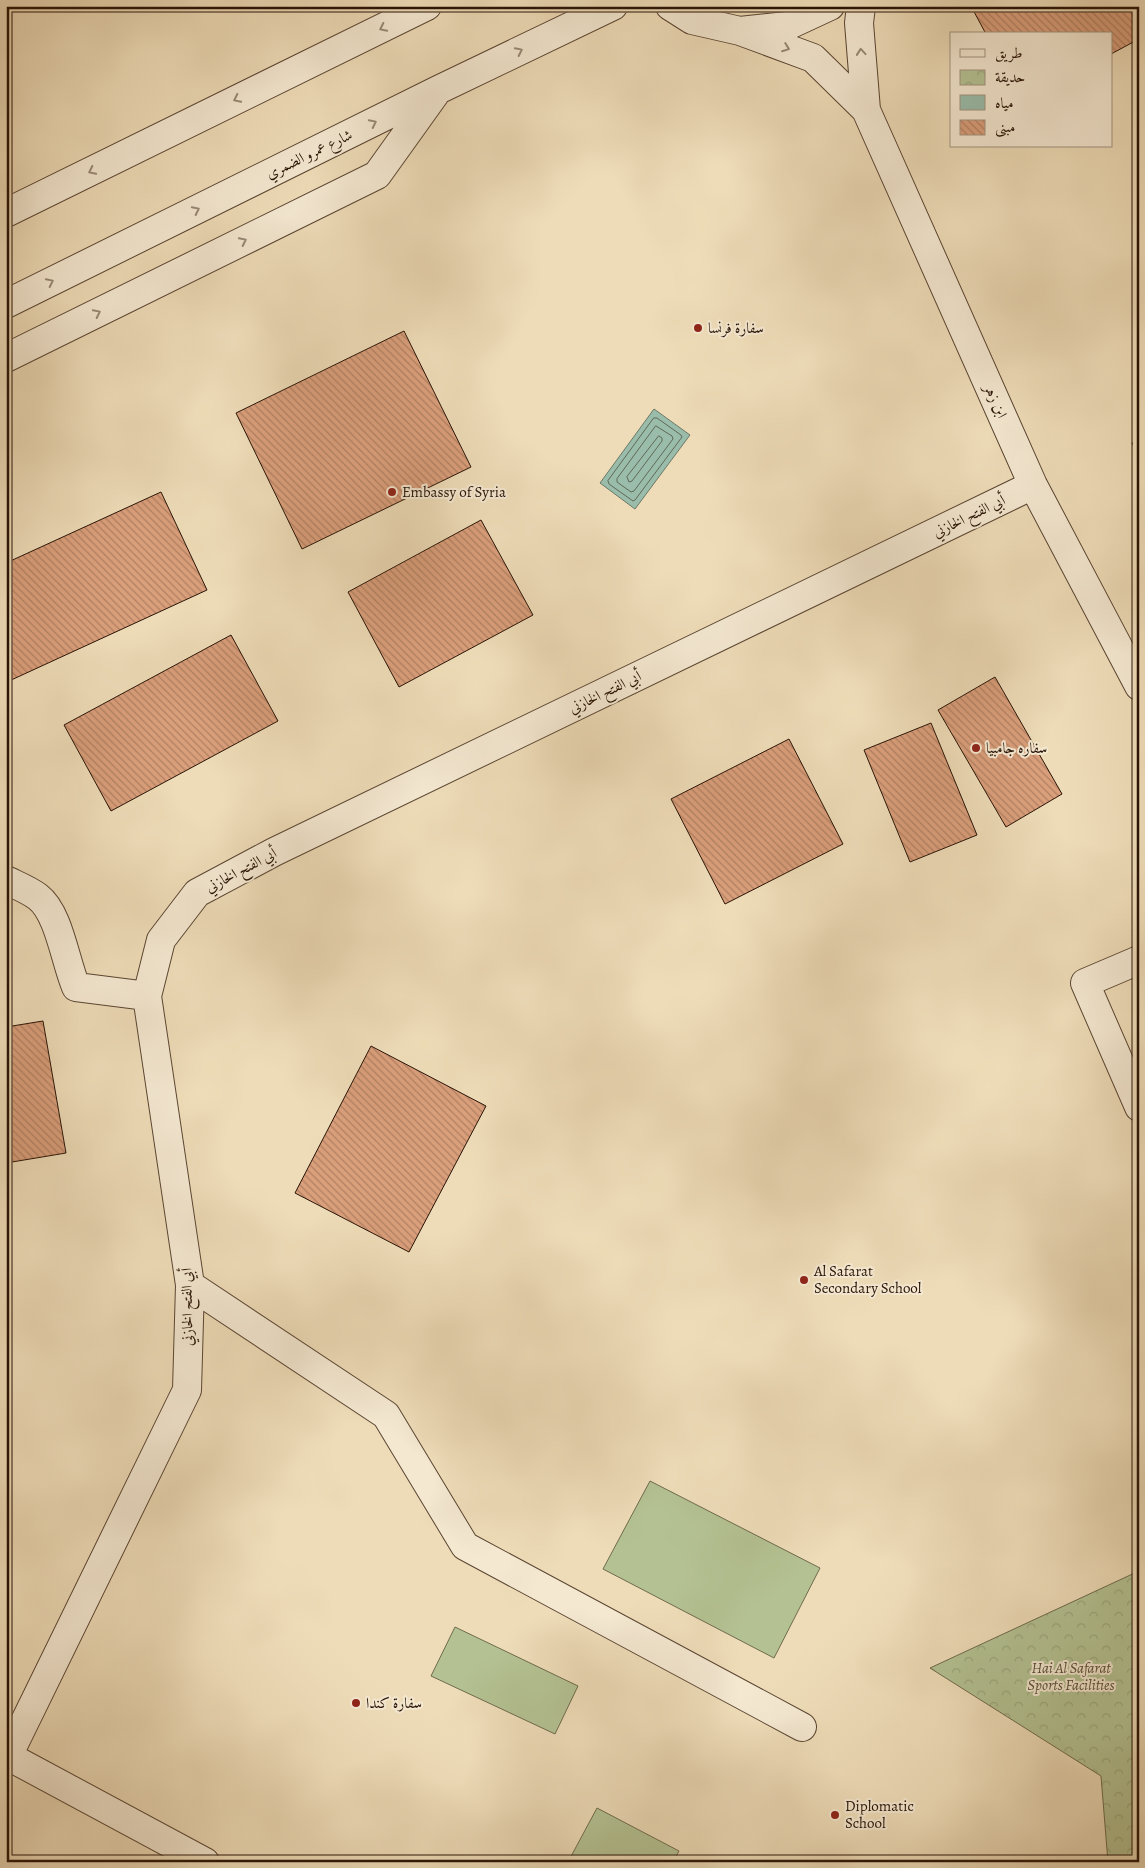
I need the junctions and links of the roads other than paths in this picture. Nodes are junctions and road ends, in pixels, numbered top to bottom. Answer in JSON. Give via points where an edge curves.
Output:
{"nodes":[{"id":1,"x":427,"y":6,"type":"edge"},
{"id":2,"x":613,"y":6,"type":"edge"},
{"id":3,"x":670,"y":6,"type":"edge"},
{"id":4,"x":830,"y":6,"type":"edge"},
{"id":5,"x":861,"y":6,"type":"edge"},
{"id":6,"x":740,"y":31,"type":"junction"},
{"id":7,"x":438,"y":90,"type":"junction"},
{"id":8,"x":866,"y":110,"type":"junction"},
{"id":9,"x":6,"y":213,"type":"edge"},
{"id":10,"x":6,"y":304,"type":"edge"},
{"id":11,"x":6,"y":358,"type":"edge"},
{"id":12,"x":1033,"y":485,"type":"junction"},
{"id":13,"x":1139,"y":686,"type":"edge"},
{"id":14,"x":6,"y":880,"type":"edge"},
{"id":15,"x":1139,"y":960,"type":"edge"},
{"id":16,"x":147,"y":996,"type":"junction"},
{"id":17,"x":1139,"y":1107,"type":"edge"},
{"id":18,"x":190,"y":1285,"type":"junction"},
{"id":19,"x":802,"y":1727,"type":"dead end"},
{"id":20,"x":7,"y":1756,"type":"edge"},
{"id":21,"x":205,"y":1862,"type":"edge"}],
"edges":[{"from":1,"to":9,"type":"street","one_way":true},
{"from":7,"to":2,"type":"street","name":"شارع عمرو الضمري","one_way":true},
{"from":3,"to":6,"type":"street","via":[[692,20]]},
{"from":4,"to":6,"type":"street","via":[[787,26]]},
{"from":8,"to":5,"type":"street","one_way":true,"via":[[859,23]]},
{"from":6,"to":8,"type":"street","one_way":true,"via":[[813,58]]},
{"from":10,"to":7,"type":"street","name":"شارع عمرو الضمري","one_way":true},
{"from":11,"to":7,"type":"street","one_way":true,"via":[[377,175]]},
{"from":8,"to":12,"type":"street","name":"ابن زهر"},
{"from":12,"to":13,"type":"street","name":"ابن زهر"},
{"from":12,"to":16,"type":"street","name":"أبي الفتح الخازني","via":[[274,852],[198,893],[160,940]]},
{"from":14,"to":16,"type":"street","via":[[39,897],[56,921],[76,987]]},
{"from":15,"to":17,"type":"street","via":[[1085,983]]},
{"from":16,"to":18,"type":"street","name":"أبي الفتح الخازني"},
{"from":18,"to":19,"type":"street","via":[[386,1415],[465,1546]]},
{"from":18,"to":20,"type":"street","name":"أبي الفتح الخازني","via":[[187,1390]]},
{"from":20,"to":21,"type":"street"}]}
